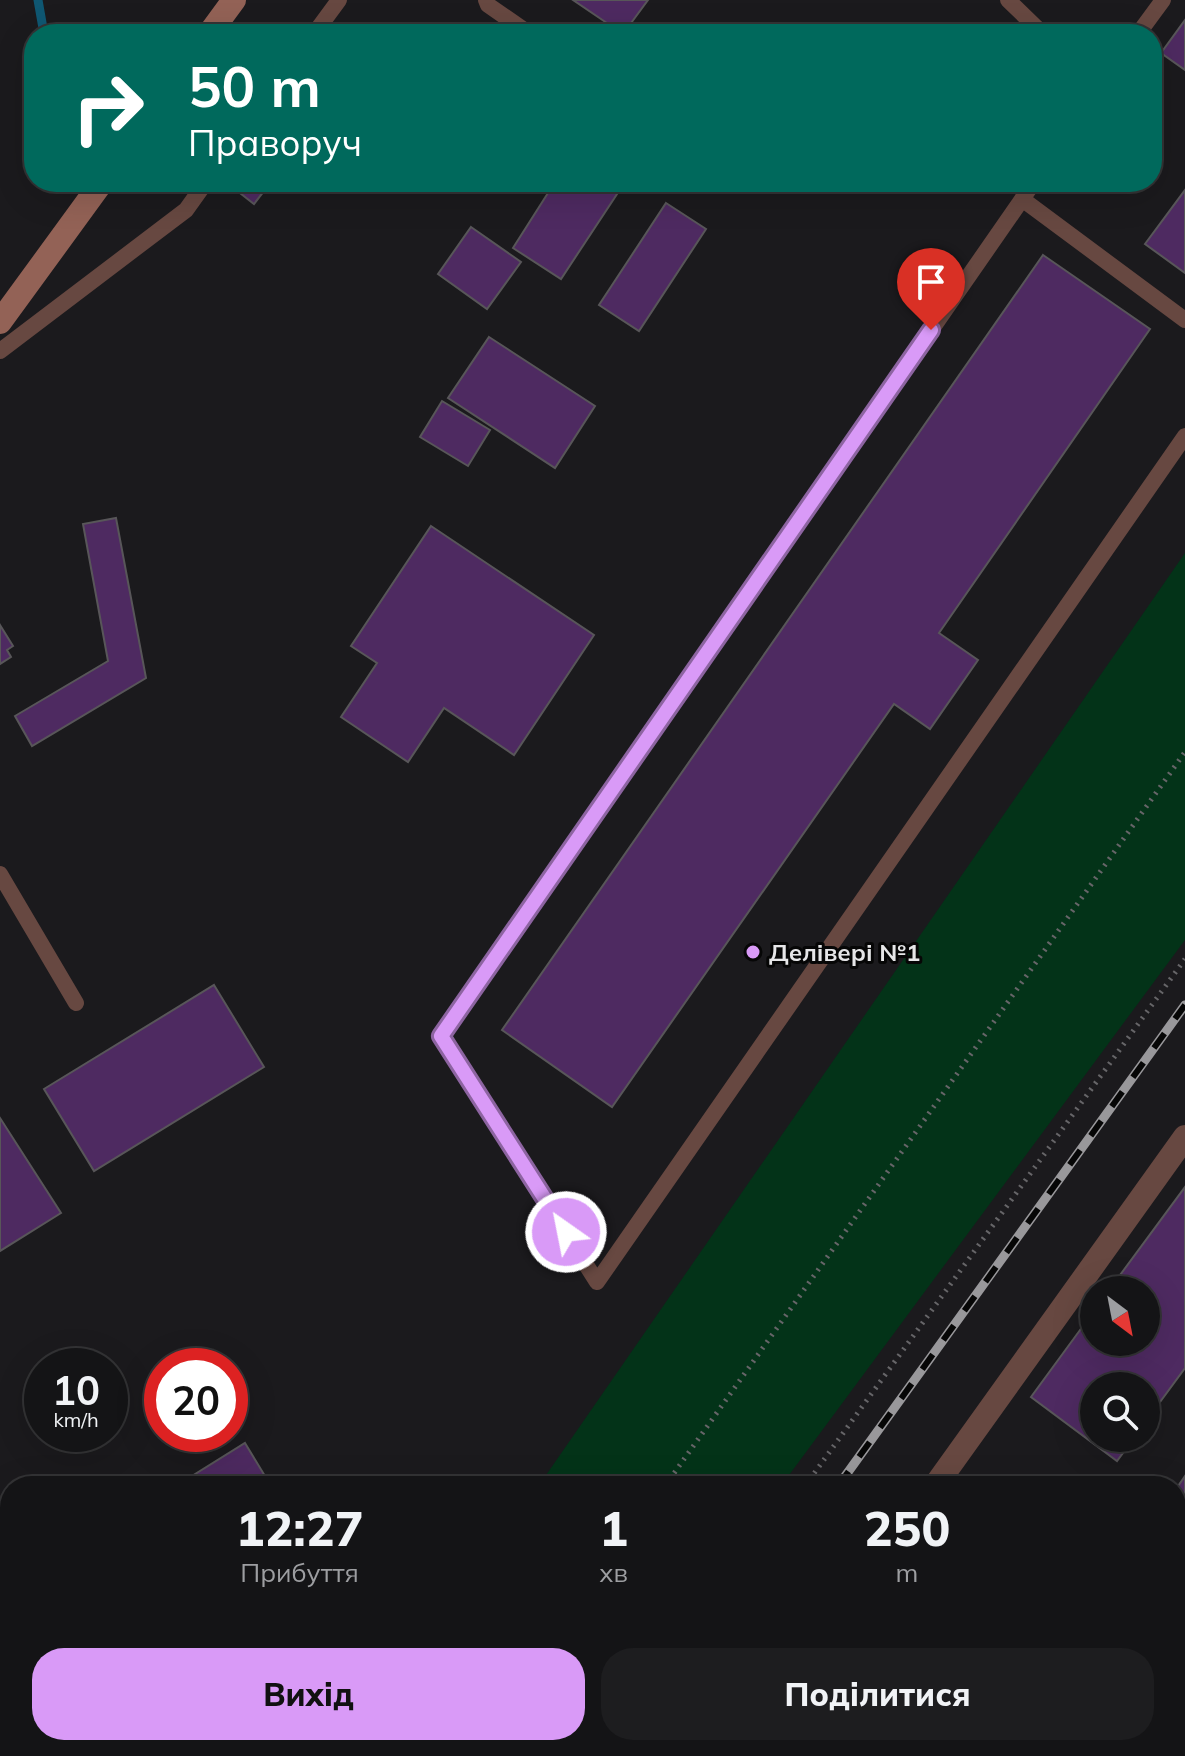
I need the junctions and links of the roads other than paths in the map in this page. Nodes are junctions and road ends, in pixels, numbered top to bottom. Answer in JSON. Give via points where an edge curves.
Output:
{"nodes":[{"id":1,"x":234,"y":0,"type":"edge"},
{"id":2,"x":339,"y":0,"type":"edge"},
{"id":3,"x":486,"y":0,"type":"edge"},
{"id":4,"x":1008,"y":0,"type":"edge"},
{"id":5,"x":1163,"y":0,"type":"edge"},
{"id":6,"x":216,"y":24,"type":"edge"},
{"id":7,"x":321,"y":24,"type":"edge"},
{"id":8,"x":516,"y":24,"type":"edge"},
{"id":9,"x":1033,"y":24,"type":"edge"},
{"id":10,"x":1145,"y":24,"type":"edge"},
{"id":11,"x":95,"y":192,"type":"edge"},
{"id":12,"x":199,"y":192,"type":"edge"},
{"id":13,"x":1027,"y":192,"type":"edge"},
{"id":14,"x":1022,"y":199,"type":"junction"},
{"id":15,"x":1185,"y":320,"type":"edge"},
{"id":16,"x":0,"y":322,"type":"edge"},
{"id":17,"x":0,"y":351,"type":"edge"},
{"id":18,"x":1185,"y":436,"type":"edge"},
{"id":19,"x":0,"y":874,"type":"edge"},
{"id":20,"x":76,"y":1003,"type":"dead end"},
{"id":21,"x":1185,"y":1137,"type":"edge"},
{"id":22,"x":942,"y":1476,"type":"edge"}],
"edges":[{"from":1,"to":6,"type":"main road"},
{"from":2,"to":7,"type":"lane"},
{"from":3,"to":8,"type":"lane"},
{"from":4,"to":9,"type":"lane"},
{"from":5,"to":10,"type":"lane"},
{"from":11,"to":16,"type":"main road"},
{"from":12,"to":17,"type":"lane","via":[[186,210]]},
{"from":13,"to":14,"type":"lane"},
{"from":14,"to":15,"type":"lane"},
{"from":14,"to":18,"type":"lane","via":[[441,1036],[597,1282]]},
{"from":19,"to":20,"type":"lane"},
{"from":21,"to":22,"type":"street"}]}
